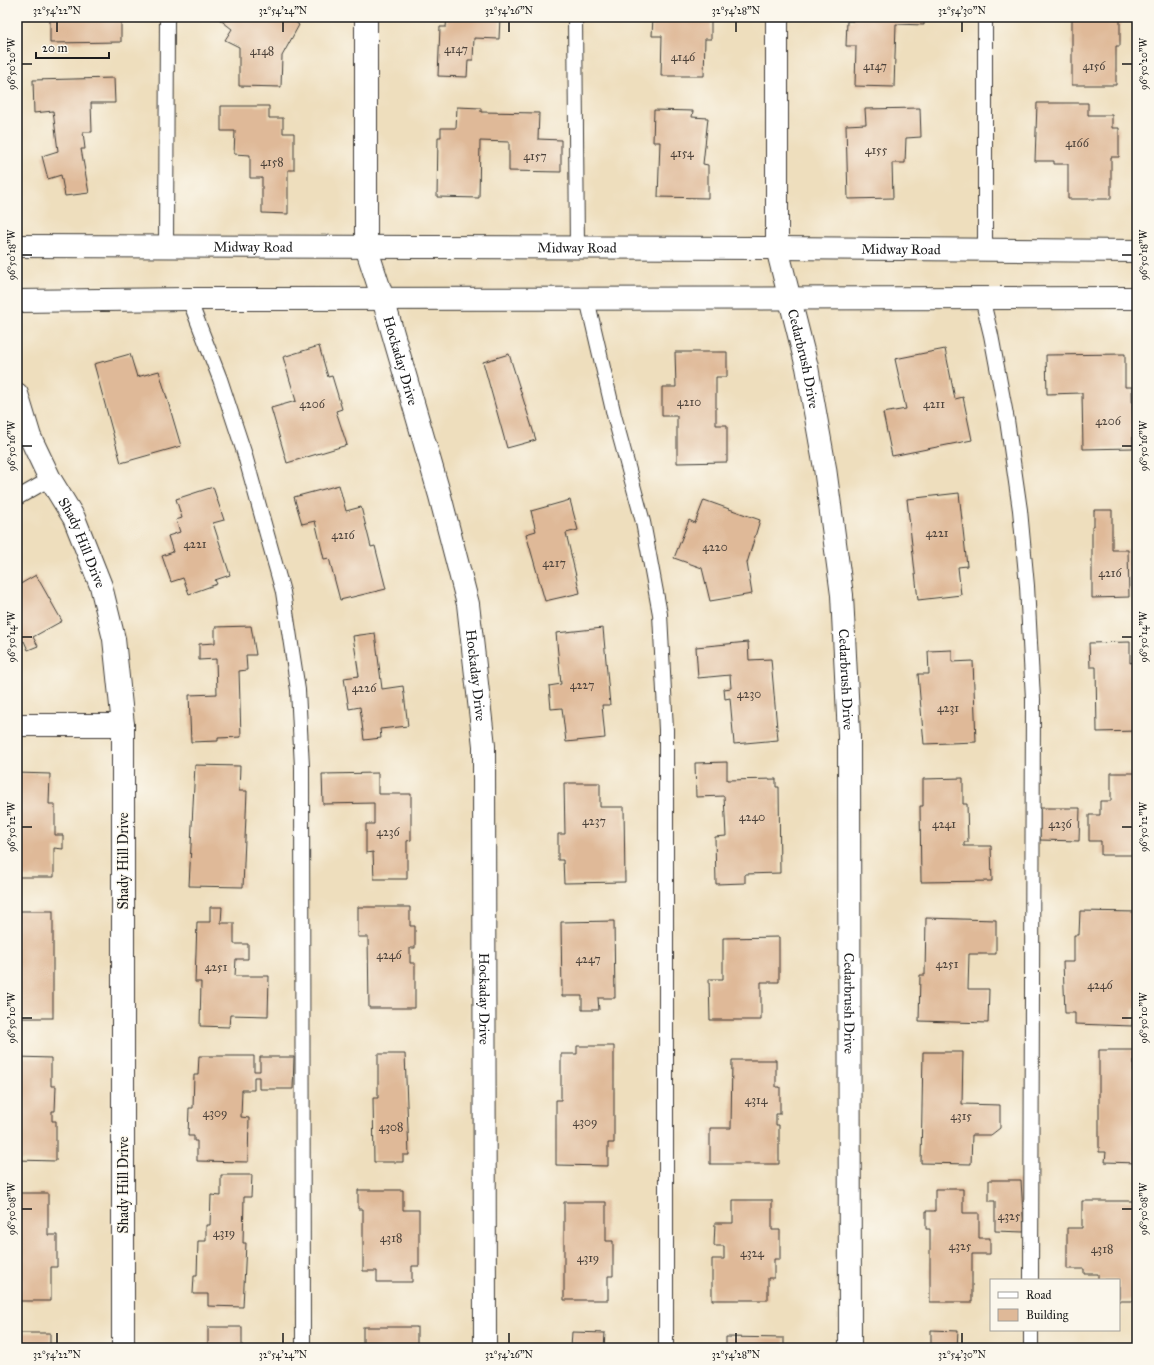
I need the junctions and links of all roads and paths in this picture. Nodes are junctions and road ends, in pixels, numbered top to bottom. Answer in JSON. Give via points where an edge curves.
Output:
{"nodes":[{"id":1,"x":166,"y":17,"type":"edge"},
{"id":2,"x":366,"y":17,"type":"edge"},
{"id":3,"x":575,"y":17,"type":"edge"},
{"id":4,"x":777,"y":17,"type":"edge"},
{"id":5,"x":985,"y":17,"type":"edge"},
{"id":6,"x":17,"y":246,"type":"edge"},
{"id":7,"x":166,"y":246,"type":"junction"},
{"id":8,"x":366,"y":247,"type":"junction"},
{"id":9,"x":577,"y":248,"type":"junction"},
{"id":10,"x":777,"y":248,"type":"junction"},
{"id":11,"x":985,"y":250,"type":"junction"},
{"id":12,"x":1137,"y":251,"type":"edge"},
{"id":13,"x":790,"y":298,"type":"junction"},
{"id":14,"x":982,"y":298,"type":"junction"},
{"id":15,"x":1137,"y":298,"type":"edge"},
{"id":16,"x":189,"y":299,"type":"junction"},
{"id":17,"x":383,"y":299,"type":"junction"},
{"id":18,"x":587,"y":299,"type":"junction"},
{"id":19,"x":17,"y":301,"type":"edge"},
{"id":20,"x":17,"y":394,"type":"edge"},
{"id":21,"x":50,"y":479,"type":"junction"},
{"id":22,"x":17,"y":498,"type":"edge"},
{"id":23,"x":17,"y":725,"type":"edge"},
{"id":24,"x":122,"y":725,"type":"junction"},
{"id":25,"x":1031,"y":1279,"type":"edge"},
{"id":26,"x":1031,"y":1331,"type":"edge"},
{"id":27,"x":123,"y":1348,"type":"edge"},
{"id":28,"x":303,"y":1348,"type":"edge"},
{"id":29,"x":485,"y":1348,"type":"edge"},
{"id":30,"x":666,"y":1348,"type":"edge"},
{"id":31,"x":850,"y":1348,"type":"edge"},
{"id":32,"x":1031,"y":1348,"type":"edge"}],
"edges":[{"from":1,"to":7,"type":"lane"},
{"from":2,"to":8,"type":"street","name":"Hockaday Drive"},
{"from":3,"to":9,"type":"lane"},
{"from":4,"to":10,"type":"street","name":"Cedarbrush Drive"},
{"from":5,"to":11,"type":"lane"},
{"from":6,"to":7,"type":"street","name":"Midway Road"},
{"from":7,"to":8,"type":"street","name":"Midway Road"},
{"from":8,"to":9,"type":"street","name":"Midway Road"},
{"from":8,"to":17,"type":"street","name":"Hockaday Drive"},
{"from":9,"to":10,"type":"street","name":"Midway Road"},
{"from":10,"to":11,"type":"street","name":"Midway Road"},
{"from":10,"to":13,"type":"street","name":"Cedarbrush Drive"},
{"from":11,"to":12,"type":"street","name":"Midway Road"},
{"from":13,"to":14,"type":"street"},
{"from":13,"to":18,"type":"street"},
{"from":13,"to":31,"type":"street","name":"Cedarbrush Drive","via":[[807,367],[825,468],[842,596],[849,736]]},
{"from":14,"to":15,"type":"street"},
{"from":14,"to":25,"type":"lane","via":[[1007,420],[1020,510],[1032,684]]},
{"from":16,"to":17,"type":"street"},
{"from":16,"to":19,"type":"street"},
{"from":16,"to":28,"type":"lane","via":[[220,379],[244,452],[283,592],[298,690],[302,766]]},
{"from":17,"to":18,"type":"street"},
{"from":17,"to":29,"type":"street","name":"Hockaday Drive","via":[[440,496],[468,604],[484,746]]},
{"from":18,"to":30,"type":"lane","via":[[614,415],[643,522],[660,614],[666,730]]},
{"from":20,"to":21,"type":"street","name":"Shady Hill Drive","via":[[30,437]]},
{"from":21,"to":22,"type":"lane"},
{"from":21,"to":24,"type":"street","name":"Shady Hill Drive","via":[[74,518],[101,586],[114,639]]},
{"from":23,"to":24,"type":"street"},
{"from":24,"to":27,"type":"street","name":"Shady Hill Drive"},
{"from":26,"to":32,"type":"lane"}]}
